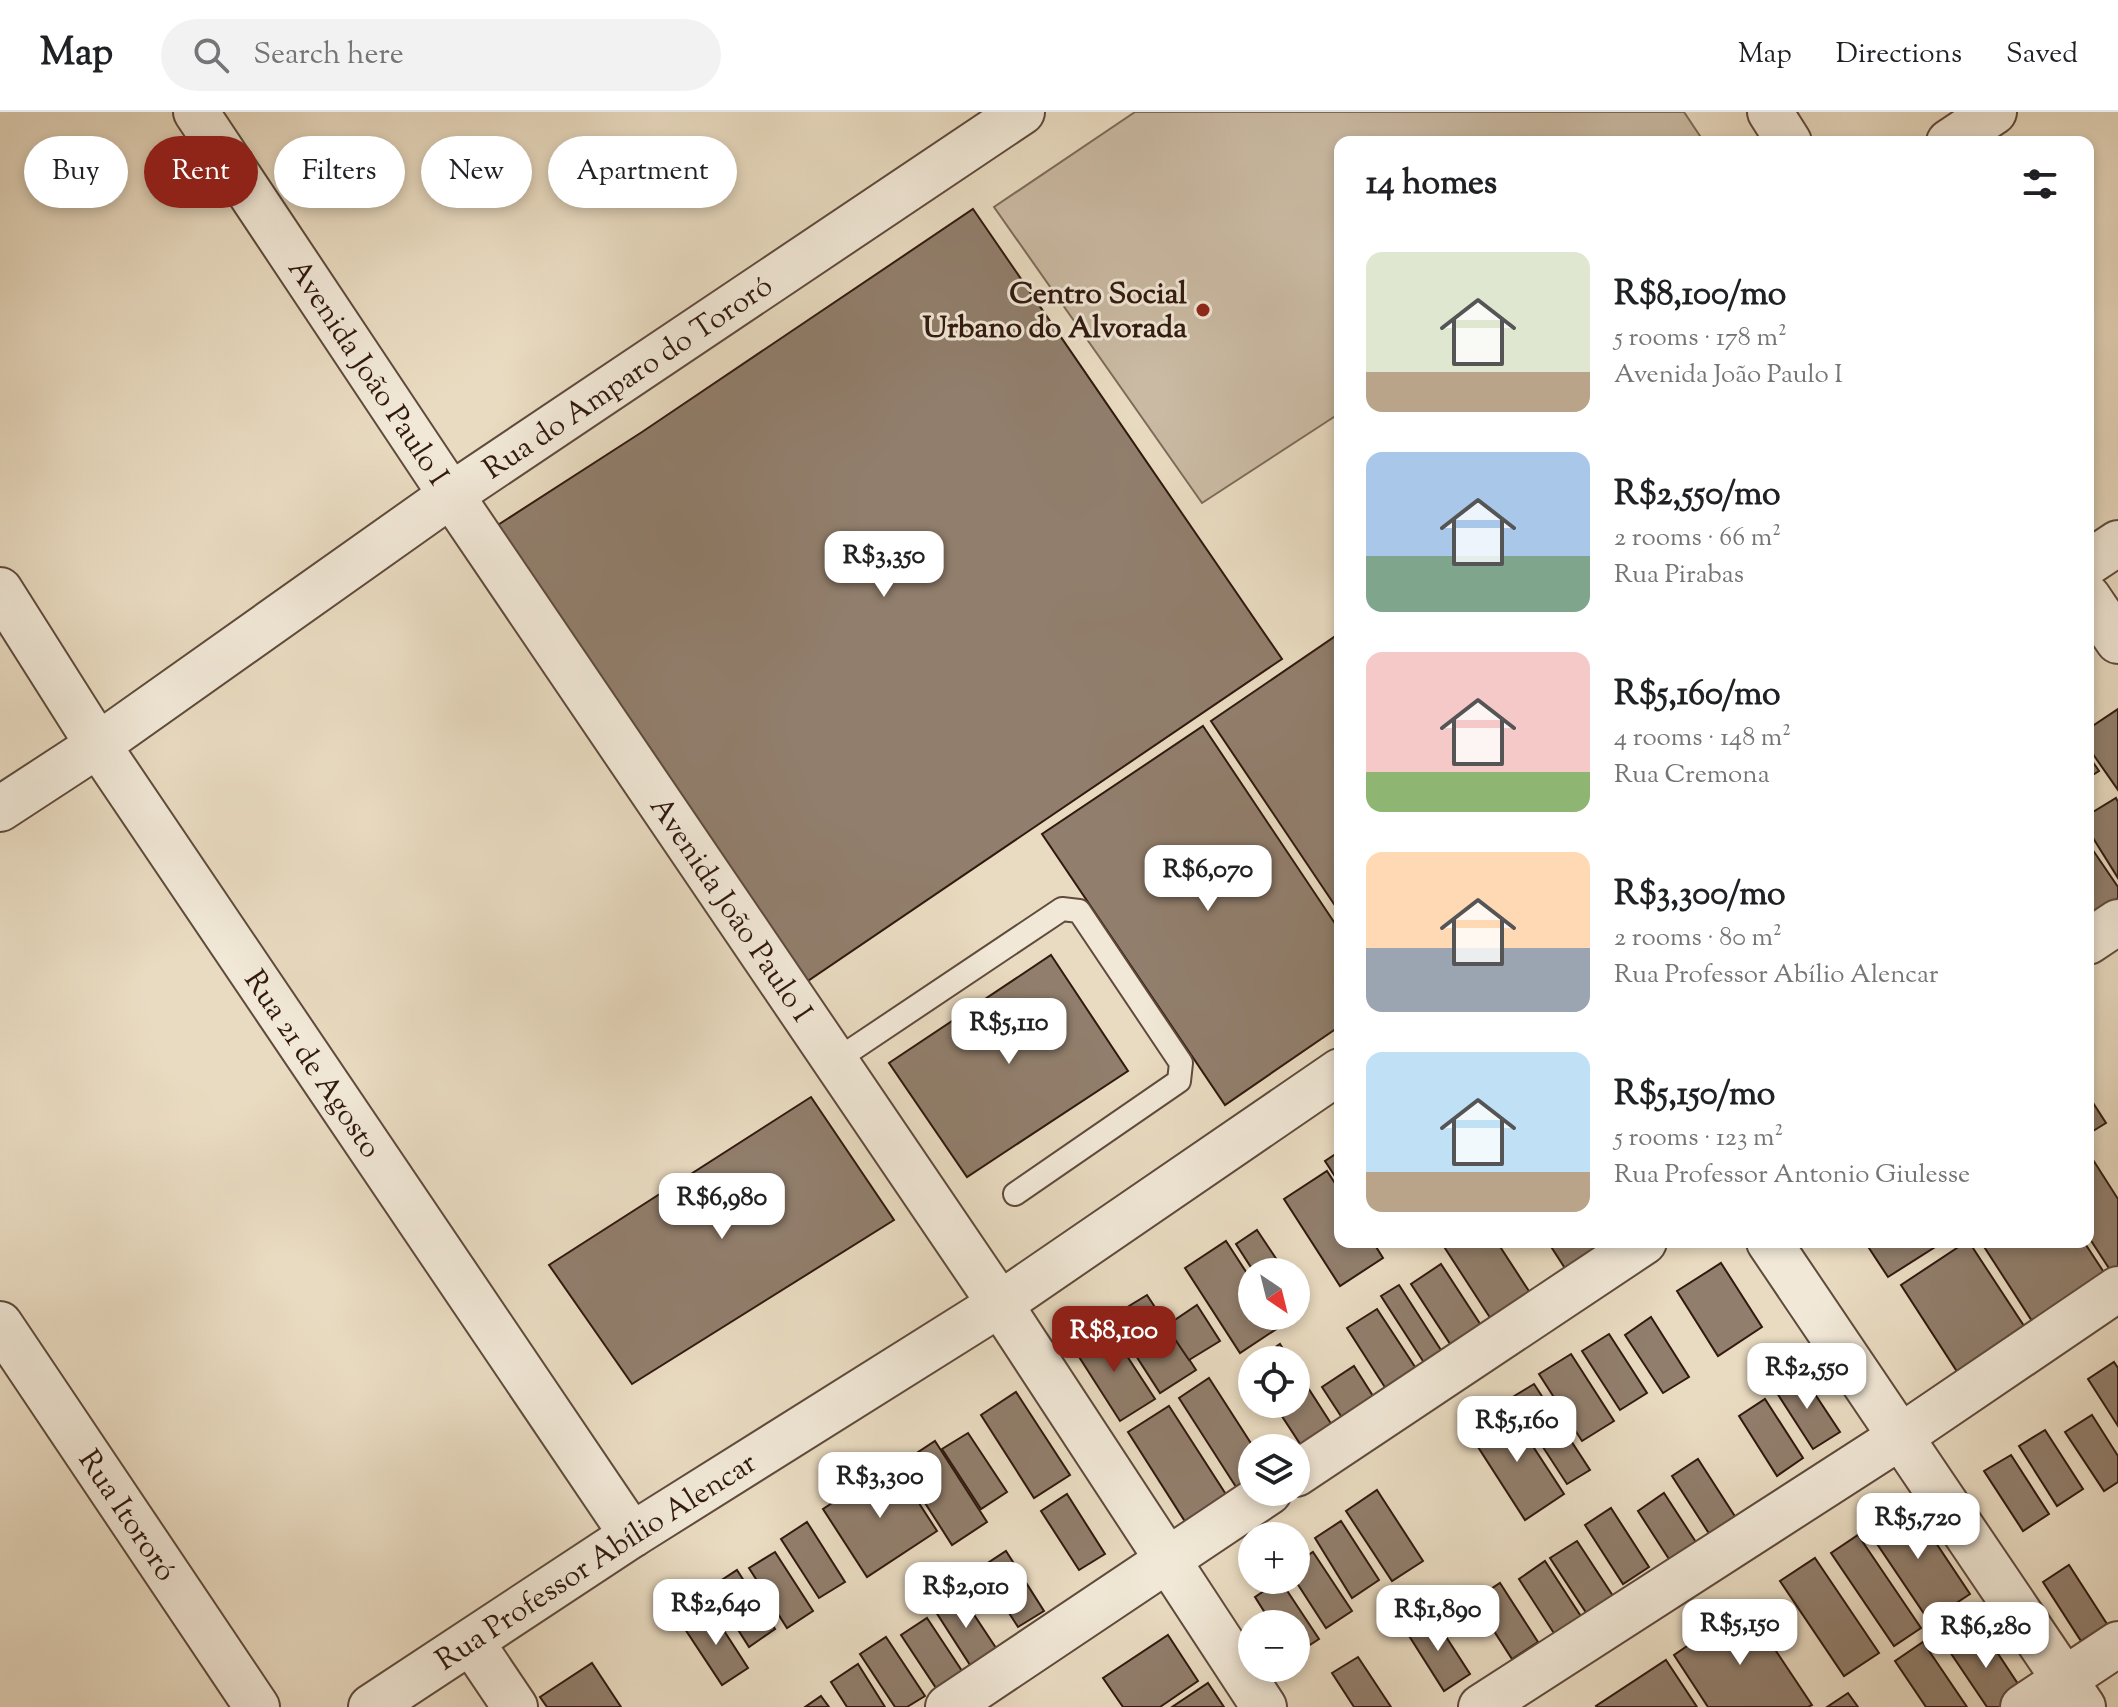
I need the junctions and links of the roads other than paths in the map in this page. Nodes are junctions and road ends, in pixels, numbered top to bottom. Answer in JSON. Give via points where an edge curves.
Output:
{"nodes":[{"id":1,"x":196,"y":112,"type":"edge"},
{"id":2,"x":1022,"y":112,"type":"edge"},
{"id":3,"x":1770,"y":112,"type":"edge"},
{"id":4,"x":1994,"y":112,"type":"edge"},
{"id":5,"x":1785,"y":136,"type":"edge"},
{"id":6,"x":1958,"y":136,"type":"edge"},
{"id":7,"x":451,"y":495,"type":"junction"},
{"id":8,"x":2118,"y":543,"type":"edge"},
{"id":9,"x":2094,"y":559,"type":"edge"},
{"id":10,"x":0,"y":590,"type":"edge"},
{"id":11,"x":2094,"y":606,"type":"edge"},
{"id":12,"x":2118,"y":641,"type":"edge"},
{"id":13,"x":98,"y":745,"type":"junction"},
{"id":14,"x":0,"y":809,"type":"edge"},
{"id":15,"x":2118,"y":922,"type":"edge"},
{"id":16,"x":2094,"y":938,"type":"edge"},
{"id":17,"x":835,"y":1061,"type":"junction"},
{"id":18,"x":1334,"y":1075,"type":"edge"},
{"id":19,"x":1015,"y":1194,"type":"dead end"},
{"id":20,"x":1635,"y":1248,"type":"edge"},
{"id":21,"x":1773,"y":1248,"type":"edge"},
{"id":22,"x":2118,"y":1289,"type":"edge"},
{"id":23,"x":1000,"y":1304,"type":"junction"},
{"id":24,"x":0,"y":1324,"type":"edge"},
{"id":25,"x":1900,"y":1437,"type":"junction"},
{"id":26,"x":1310,"y":1465,"type":"edge"},
{"id":27,"x":1248,"y":1506,"type":"edge"},
{"id":28,"x":632,"y":1535,"type":"junction"},
{"id":29,"x":1167,"y":1560,"type":"junction"},
{"id":30,"x":472,"y":1643,"type":"junction"},
{"id":31,"x":2118,"y":1644,"type":"edge"},
{"id":32,"x":2074,"y":1693,"type":"edge"},
{"id":33,"x":257,"y":1707,"type":"edge"},
{"id":34,"x":371,"y":1707,"type":"edge"},
{"id":35,"x":515,"y":1707,"type":"edge"},
{"id":36,"x":948,"y":1707,"type":"edge"},
{"id":37,"x":1264,"y":1707,"type":"edge"},
{"id":38,"x":1481,"y":1707,"type":"edge"},
{"id":39,"x":2023,"y":1707,"type":"edge"}],
"edges":[{"from":1,"to":7,"type":"street","name":"Avenida João Paulo I"},
{"from":2,"to":7,"type":"street","name":"Rua do Amparo do Tororó"},
{"from":3,"to":5,"type":"street"},
{"from":4,"to":6,"type":"street"},
{"from":7,"to":13,"type":"street","name":"Rua do Amparo do Tororó"},
{"from":7,"to":17,"type":"street","name":"Avenida João Paulo I"},
{"from":8,"to":9,"type":"street"},
{"from":10,"to":13,"type":"street","name":"Rua 21 de Agosto"},
{"from":11,"to":12,"type":"street"},
{"from":13,"to":14,"type":"street","name":"Rua do Amparo do Tororó"},
{"from":13,"to":28,"type":"street","name":"Rua 21 de Agosto"},
{"from":15,"to":16,"type":"street"},
{"from":17,"to":19,"type":"lane","via":[[1062,909],[1079,911],[1181,1063],[1179,1081]]},
{"from":17,"to":23,"type":"street","name":"Avenida João Paulo I"},
{"from":18,"to":23,"type":"street","name":"Rua Professor Abílio Alencar"},
{"from":20,"to":26,"type":"street"},
{"from":21,"to":25,"type":"street"},
{"from":22,"to":25,"type":"street"},
{"from":23,"to":28,"type":"street","name":"Rua Professor Abílio Alencar"},
{"from":23,"to":29,"type":"street","name":"Avenida João Paulo I"},
{"from":24,"to":33,"type":"street","name":"Rua Itororó"},
{"from":25,"to":32,"type":"street"},
{"from":25,"to":38,"type":"street"},
{"from":27,"to":29,"type":"street"},
{"from":28,"to":30,"type":"street","name":"Rua Professor Abílio Alencar"},
{"from":29,"to":36,"type":"street"},
{"from":29,"to":37,"type":"street","name":"Avenida João Paulo I"},
{"from":30,"to":34,"type":"street","name":"Rua Professor Abílio Alencar"},
{"from":30,"to":35,"type":"street"},
{"from":31,"to":32,"type":"street"},
{"from":32,"to":39,"type":"street"}]}
